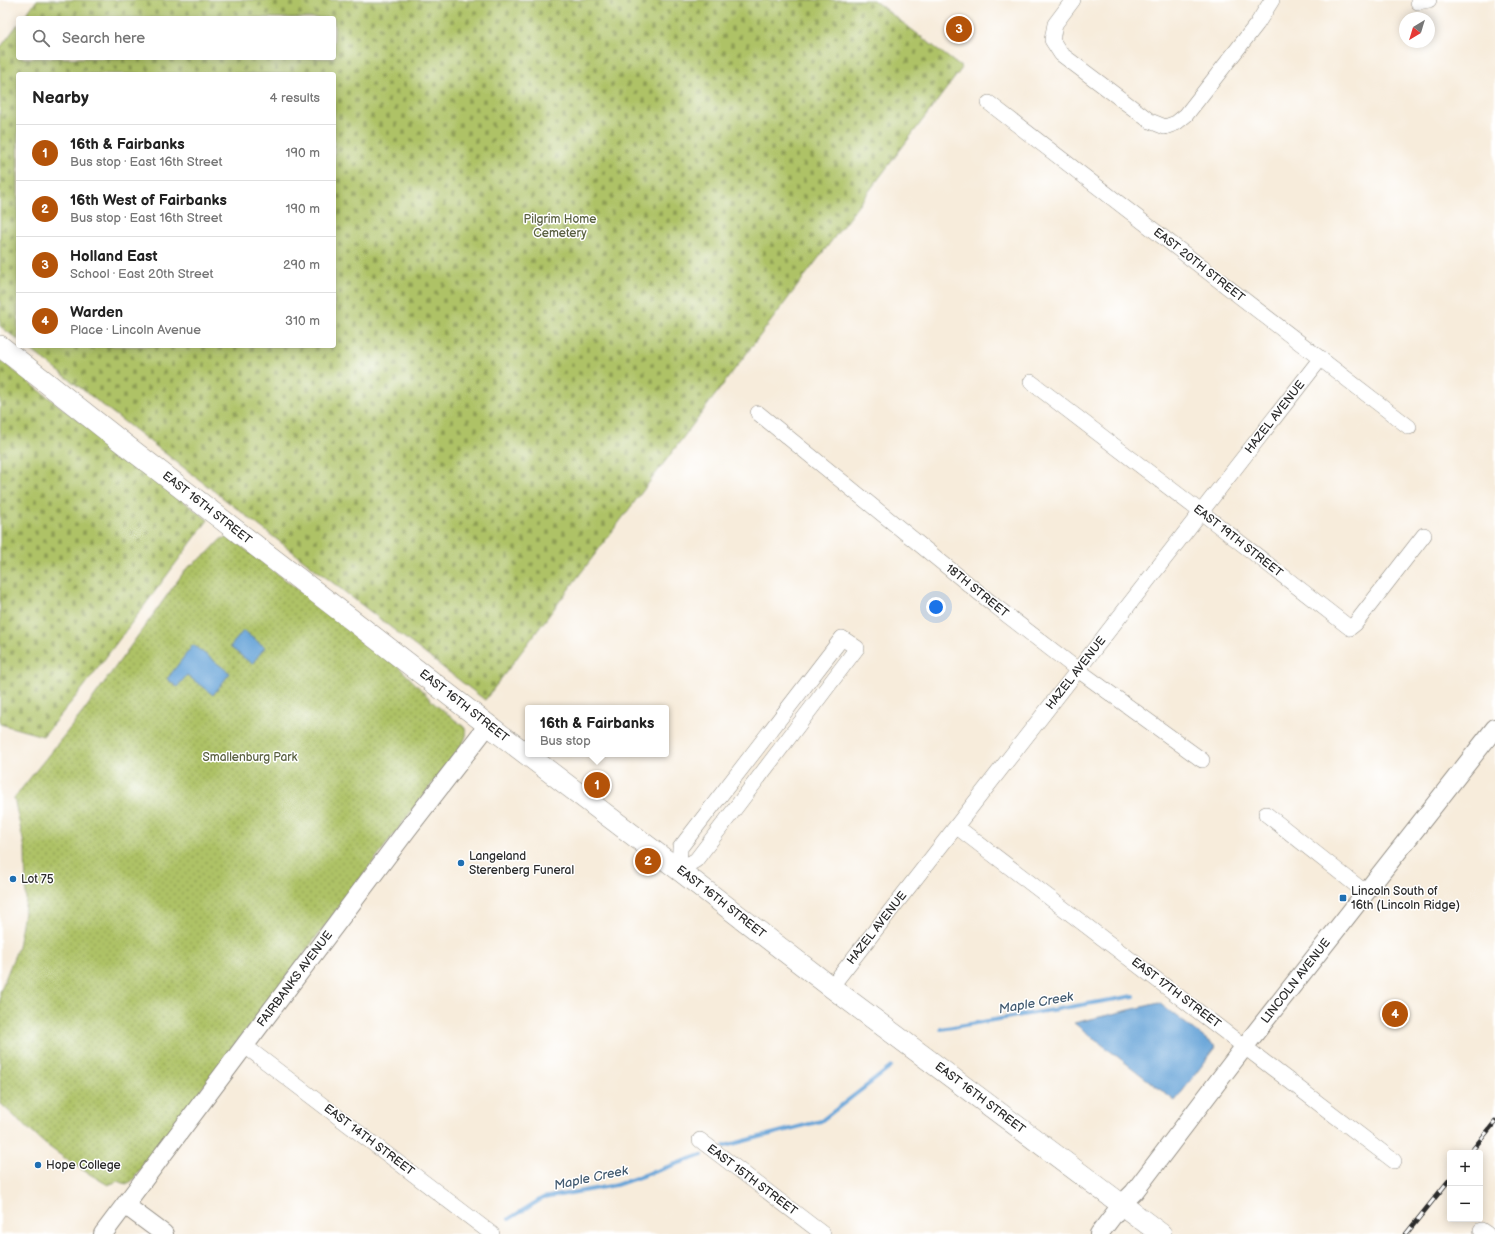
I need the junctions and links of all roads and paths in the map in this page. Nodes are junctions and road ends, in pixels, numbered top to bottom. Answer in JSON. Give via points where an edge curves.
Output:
{"nodes":[{"id":1,"x":1073,"y":0,"type":"edge"},
{"id":2,"x":1272,"y":0,"type":"edge"},
{"id":3,"x":1418,"y":0,"type":"edge"},
{"id":4,"x":1429,"y":0,"type":"edge"},
{"id":5,"x":989,"y":103,"type":"dead end"},
{"id":6,"x":0,"y":346,"type":"edge"},
{"id":7,"x":1321,"y":358,"type":"junction"},
{"id":8,"x":1031,"y":382,"type":"dead end"},
{"id":9,"x":758,"y":413,"type":"dead end"},
{"id":10,"x":1409,"y":427,"type":"dead end"},
{"id":11,"x":1201,"y":512,"type":"junction"},
{"id":12,"x":1424,"y":535,"type":"dead end"},
{"id":13,"x":1078,"y":670,"type":"junction"},
{"id":14,"x":488,"y":725,"type":"junction"},
{"id":15,"x":1495,"y":728,"type":"edge"},
{"id":16,"x":525,"y":753,"type":"edge"},
{"id":17,"x":530,"y":757,"type":"edge"},
{"id":18,"x":1202,"y":760,"type":"dead end"},
{"id":19,"x":1266,"y":814,"type":"dead end"},
{"id":20,"x":956,"y":827,"type":"junction"},
{"id":21,"x":679,"y":870,"type":"junction"},
{"id":22,"x":1366,"y":892,"type":"junction"},
{"id":23,"x":831,"y":987,"type":"junction"},
{"id":24,"x":245,"y":1046,"type":"junction"},
{"id":25,"x":1245,"y":1046,"type":"junction"},
{"id":26,"x":700,"y":1140,"type":"dead end"},
{"id":27,"x":1394,"y":1161,"type":"dead end"},
{"id":28,"x":1122,"y":1204,"type":"junction"},
{"id":29,"x":125,"y":1205,"type":"junction"},
{"id":30,"x":103,"y":1234,"type":"edge"},
{"id":31,"x":164,"y":1234,"type":"edge"},
{"id":32,"x":492,"y":1234,"type":"edge"},
{"id":33,"x":823,"y":1234,"type":"edge"},
{"id":34,"x":1099,"y":1234,"type":"edge"},
{"id":35,"x":1161,"y":1234,"type":"edge"}],
"edges":[{"from":1,"to":2,"type":"street","via":[[1055,24],[1052,40],[1061,54],[1150,121],[1165,127],[1186,115],[1257,24]]},
{"from":3,"to":4,"type":"street"},
{"from":5,"to":7,"type":"street","name":"EAST 20TH STREET"},
{"from":6,"to":14,"type":"main road","name":"EAST 16TH STREET"},
{"from":7,"to":10,"type":"street","name":"EAST 20TH STREET"},
{"from":7,"to":11,"type":"street","name":"HAZEL AVENUE"},
{"from":8,"to":11,"type":"street","name":"EAST 19TH STREET"},
{"from":9,"to":13,"type":"street","name":"18TH STREET"},
{"from":11,"to":12,"type":"street","name":"EAST 19TH STREET","via":[[1350,628],[1356,624]]},
{"from":11,"to":13,"type":"street","name":"HAZEL AVENUE"},
{"from":13,"to":18,"type":"street","name":"18TH STREET"},
{"from":13,"to":20,"type":"street","name":"HAZEL AVENUE"},
{"from":14,"to":16,"type":"main road","name":"EAST 16TH STREET"},
{"from":14,"to":24,"type":"street","name":"FAIRBANKS AVENUE"},
{"from":15,"to":22,"type":"street","name":"LINCOLN AVENUE"},
{"from":17,"to":21,"type":"main road","name":"EAST 16TH STREET"},
{"from":19,"to":22,"type":"street"},
{"from":20,"to":23,"type":"street","name":"HAZEL AVENUE"},
{"from":20,"to":25,"type":"street","name":"EAST 17TH STREET"},
{"from":21,"to":21,"type":"street","via":[[696,860],[857,648],[842,638],[680,848]]},
{"from":21,"to":23,"type":"main road","name":"EAST 16TH STREET"},
{"from":22,"to":25,"type":"street","name":"LINCOLN AVENUE"},
{"from":23,"to":28,"type":"main road","name":"EAST 16TH STREET"},
{"from":24,"to":29,"type":"street","name":"FAIRBANKS AVENUE"},
{"from":24,"to":32,"type":"street","name":"EAST 14TH STREET"},
{"from":25,"to":27,"type":"street","name":"EAST 17TH STREET"},
{"from":25,"to":28,"type":"street","name":"LINCOLN AVENUE","via":[[1134,1192]]},
{"from":26,"to":33,"type":"street","name":"EAST 15TH STREET"},
{"from":28,"to":34,"type":"street","name":"LINCOLN AVENUE"},
{"from":28,"to":35,"type":"main road","name":"EAST 16TH STREET"},
{"from":29,"to":30,"type":"street","name":"FAIRBANKS AVENUE"},
{"from":29,"to":31,"type":"street"}]}
